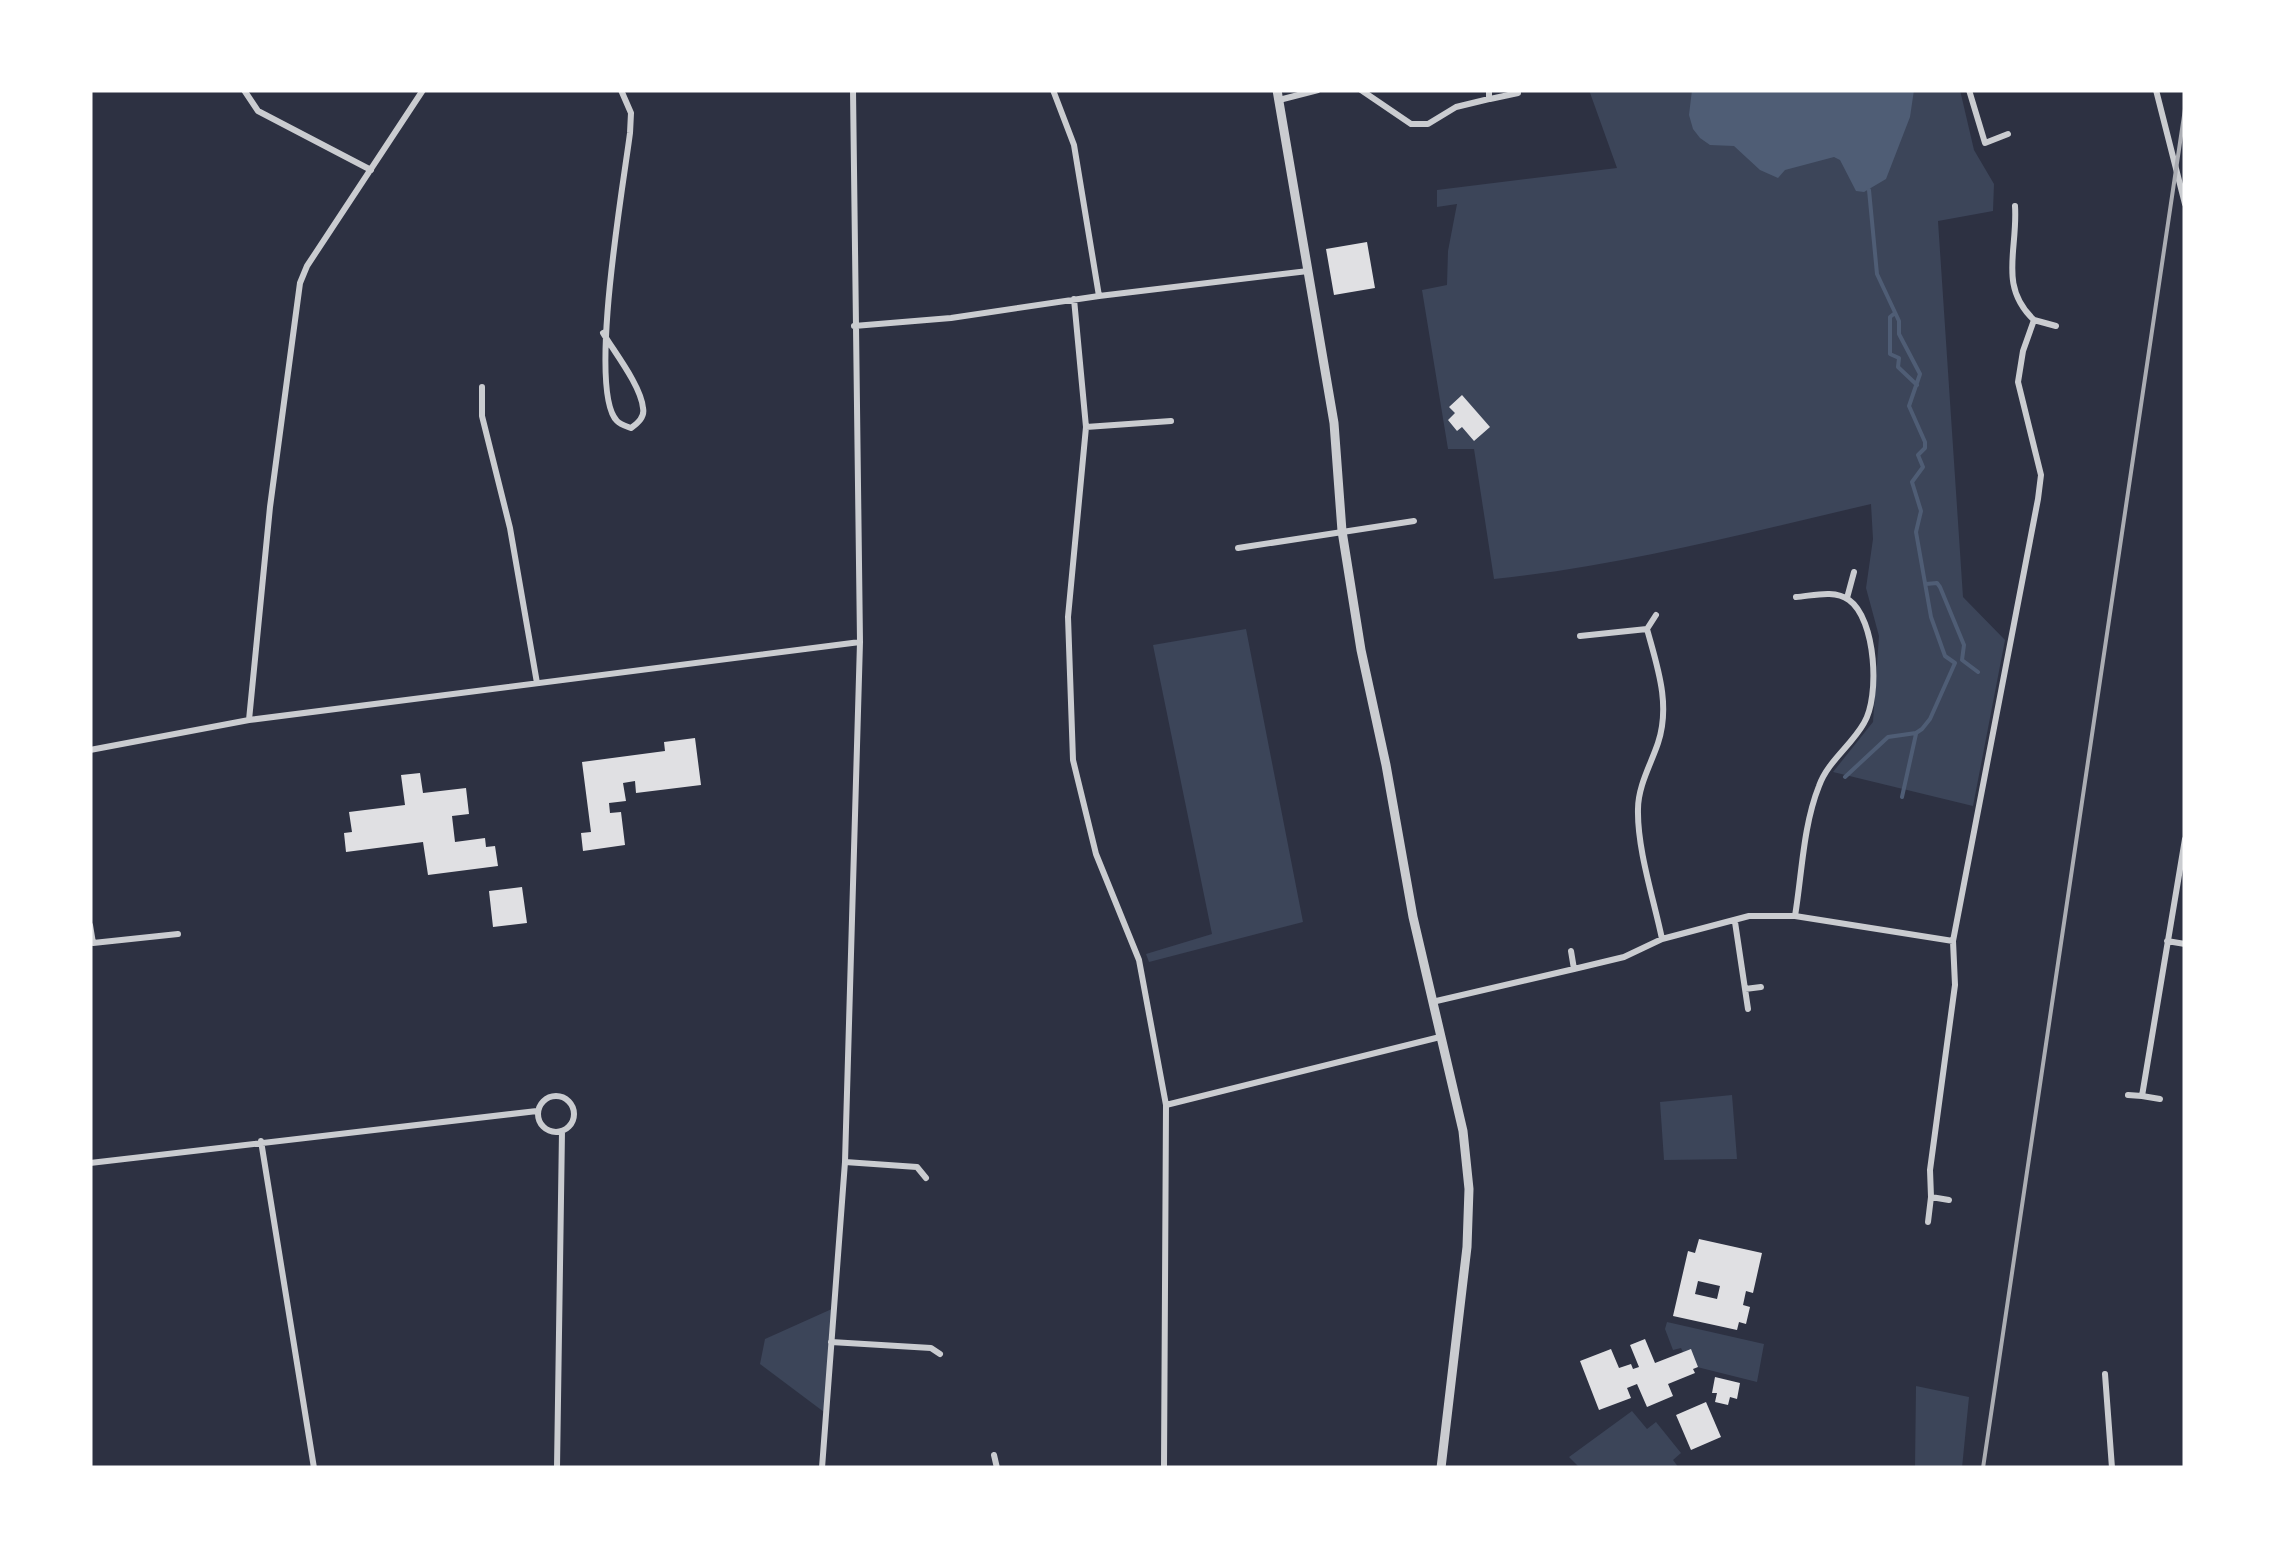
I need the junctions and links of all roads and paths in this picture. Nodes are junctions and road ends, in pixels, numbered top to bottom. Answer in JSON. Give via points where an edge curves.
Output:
{"nodes":[{"id":1,"x":244,"y":90,"type":"edge"},
{"id":2,"x":423,"y":90,"type":"edge"},
{"id":3,"x":621,"y":90,"type":"edge"},
{"id":4,"x":853,"y":90,"type":"edge"},
{"id":5,"x":1053,"y":90,"type":"edge"},
{"id":6,"x":1318,"y":90,"type":"edge"},
{"id":7,"x":1361,"y":90,"type":"edge"},
{"id":8,"x":1968,"y":90,"type":"edge"},
{"id":9,"x":2156,"y":90,"type":"edge"},
{"id":10,"x":1518,"y":93,"type":"dead end"},
{"id":11,"x":1489,"y":94,"type":"edge"},
{"id":12,"x":1278,"y":95,"type":"edge"},
{"id":13,"x":2008,"y":134,"type":"dead end"},
{"id":14,"x":371,"y":170,"type":"junction"},
{"id":15,"x":2185,"y":204,"type":"edge"},
{"id":16,"x":2015,"y":206,"type":"dead end"},
{"id":17,"x":1308,"y":271,"type":"junction"},
{"id":18,"x":1099,"y":296,"type":"junction"},
{"id":19,"x":1074,"y":299,"type":"junction"},
{"id":20,"x":2034,"y":320,"type":"junction"},
{"id":21,"x":854,"y":326,"type":"junction"},
{"id":22,"x":2056,"y":326,"type":"dead end"},
{"id":23,"x":603,"y":333,"type":"junction"},
{"id":24,"x":482,"y":387,"type":"dead end"},
{"id":25,"x":1171,"y":421,"type":"dead end"},
{"id":26,"x":1086,"y":427,"type":"junction"},
{"id":27,"x":1414,"y":521,"type":"dead end"},
{"id":28,"x":1342,"y":532,"type":"junction"},
{"id":29,"x":1238,"y":548,"type":"dead end"},
{"id":30,"x":1854,"y":572,"type":"dead end"},
{"id":31,"x":1796,"y":597,"type":"dead end"},
{"id":32,"x":1847,"y":598,"type":"junction"},
{"id":33,"x":1656,"y":614,"type":"dead end"},
{"id":34,"x":1647,"y":629,"type":"junction"},
{"id":35,"x":1580,"y":636,"type":"dead end"},
{"id":36,"x":860,"y":642,"type":"junction"},
{"id":37,"x":537,"y":683,"type":"junction"},
{"id":38,"x":250,"y":720,"type":"junction"},
{"id":39,"x":90,"y":750,"type":"edge"},
{"id":40,"x":2185,"y":839,"type":"edge"},
{"id":41,"x":1795,"y":916,"type":"junction"},
{"id":42,"x":1734,"y":921,"type":"junction"},
{"id":43,"x":90,"y":925,"type":"edge"},
{"id":44,"x":178,"y":934,"type":"dead end"},
{"id":45,"x":1662,"y":939,"type":"junction"},
{"id":46,"x":1952,"y":941,"type":"junction"},
{"id":47,"x":2166,"y":941,"type":"junction"},
{"id":48,"x":2185,"y":944,"type":"edge"},
{"id":49,"x":1571,"y":952,"type":"dead end"},
{"id":50,"x":1574,"y":969,"type":"junction"},
{"id":51,"x":1761,"y":987,"type":"dead end"},
{"id":52,"x":1745,"y":990,"type":"junction"},
{"id":53,"x":1431,"y":1002,"type":"junction"},
{"id":54,"x":1748,"y":1009,"type":"dead end"},
{"id":55,"x":1440,"y":1037,"type":"junction"},
{"id":56,"x":2128,"y":1096,"type":"dead end"},
{"id":57,"x":2142,"y":1096,"type":"junction"},
{"id":58,"x":2160,"y":1099,"type":"dead end"},
{"id":59,"x":1166,"y":1105,"type":"junction"},
{"id":60,"x":537,"y":1112,"type":"junction"},
{"id":61,"x":562,"y":1131,"type":"junction"},
{"id":62,"x":261,"y":1141,"type":"junction"},
{"id":63,"x":90,"y":1162,"type":"edge"},
{"id":64,"x":845,"y":1162,"type":"junction"},
{"id":65,"x":926,"y":1178,"type":"dead end"},
{"id":66,"x":1931,"y":1197,"type":"junction"},
{"id":67,"x":1949,"y":1200,"type":"dead end"},
{"id":68,"x":1928,"y":1222,"type":"dead end"},
{"id":69,"x":831,"y":1342,"type":"junction"},
{"id":70,"x":940,"y":1354,"type":"dead end"},
{"id":71,"x":2105,"y":1374,"type":"dead end"},
{"id":72,"x":994,"y":1455,"type":"dead end"},
{"id":73,"x":314,"y":1468,"type":"edge"},
{"id":74,"x":558,"y":1468,"type":"edge"},
{"id":75,"x":822,"y":1468,"type":"edge"},
{"id":76,"x":997,"y":1468,"type":"edge"},
{"id":77,"x":1164,"y":1468,"type":"edge"},
{"id":78,"x":1442,"y":1468,"type":"edge"},
{"id":79,"x":2112,"y":1468,"type":"edge"}],
"edges":[{"from":1,"to":14,"type":"street","via":[[258,111]]},
{"from":2,"to":14,"type":"street"},
{"from":3,"to":23,"type":"street","via":[[631,112],[630,134]]},
{"from":4,"to":21,"type":"street"},
{"from":5,"to":18,"type":"street","via":[[1074,146]]},
{"from":6,"to":12,"type":"street"},
{"from":7,"to":11,"type":"street","via":[[1411,124],[1428,124]]},
{"from":8,"to":13,"type":"street","via":[[1985,143]]},
{"from":9,"to":15,"type":"street"},
{"from":10,"to":11,"type":"street"},
{"from":12,"to":17,"type":"street"},
{"from":14,"to":38,"type":"street","via":[[300,283]]},
{"from":16,"to":20,"type":"street","via":[[2013,287]]},
{"from":17,"to":18,"type":"street"},
{"from":17,"to":28,"type":"street","via":[[1334,423]]},
{"from":18,"to":19,"type":"street"},
{"from":19,"to":21,"type":"street"},
{"from":19,"to":26,"type":"street"},
{"from":20,"to":22,"type":"street"},
{"from":20,"to":46,"type":"street","via":[[2018,382],[2041,475],[2038,499]]},
{"from":21,"to":36,"type":"street"},
{"from":23,"to":23,"type":"street","via":[[644,409],[631,428],[617,422],[610,408]]},
{"from":24,"to":37,"type":"street","via":[[482,416]]},
{"from":25,"to":26,"type":"street"},
{"from":26,"to":59,"type":"street","via":[[1068,617],[1074,760],[1096,854],[1139,960]]},
{"from":27,"to":28,"type":"street"},
{"from":28,"to":29,"type":"street"},
{"from":28,"to":53,"type":"street"},
{"from":30,"to":32,"type":"street"},
{"from":31,"to":32,"type":"street"},
{"from":32,"to":41,"type":"street","via":[[1869,628],[1874,672],[1866,722],[1820,781]]},
{"from":33,"to":34,"type":"street"},
{"from":34,"to":35,"type":"street"},
{"from":34,"to":45,"type":"street","via":[[1663,712],[1638,820]]},
{"from":36,"to":37,"type":"street"},
{"from":36,"to":64,"type":"street"},
{"from":37,"to":38,"type":"street"},
{"from":38,"to":39,"type":"street"},
{"from":40,"to":47,"type":"street"},
{"from":41,"to":42,"type":"street"},
{"from":41,"to":46,"type":"street"},
{"from":42,"to":45,"type":"street"},
{"from":42,"to":52,"type":"street"},
{"from":43,"to":44,"type":"street","via":[[93,943]]},
{"from":45,"to":50,"type":"street"},
{"from":46,"to":66,"type":"street","via":[[1956,985]]},
{"from":47,"to":48,"type":"street"},
{"from":47,"to":57,"type":"street"},
{"from":49,"to":50,"type":"street"},
{"from":50,"to":53,"type":"street"},
{"from":51,"to":52,"type":"street"},
{"from":52,"to":54,"type":"street"},
{"from":53,"to":55,"type":"street"},
{"from":55,"to":59,"type":"street"},
{"from":55,"to":78,"type":"street","via":[[1469,1189]]},
{"from":56,"to":57,"type":"street"},
{"from":57,"to":58,"type":"street"},
{"from":59,"to":77,"type":"street"},
{"from":60,"to":61,"type":"street","via":[[543,1127]]},
{"from":60,"to":61,"type":"street","via":[[547,1097],[565,1097],[575,1114]]},
{"from":60,"to":62,"type":"street"},
{"from":61,"to":74,"type":"street"},
{"from":62,"to":63,"type":"street"},
{"from":62,"to":73,"type":"street"},
{"from":64,"to":65,"type":"street","via":[[916,1167]]},
{"from":64,"to":69,"type":"street"},
{"from":66,"to":67,"type":"street"},
{"from":66,"to":68,"type":"street"},
{"from":69,"to":70,"type":"street"},
{"from":69,"to":75,"type":"street"},
{"from":71,"to":79,"type":"street"},
{"from":72,"to":76,"type":"street"}]}
